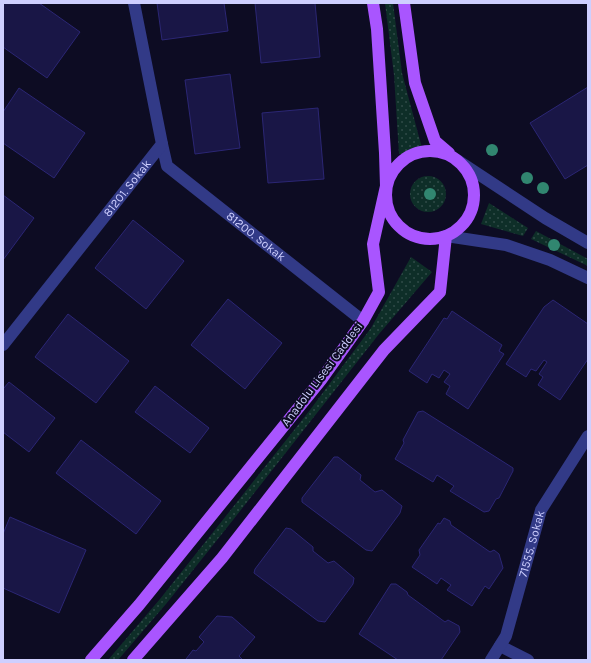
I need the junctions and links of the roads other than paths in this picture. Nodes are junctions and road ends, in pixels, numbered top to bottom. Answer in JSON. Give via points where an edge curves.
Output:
{"nodes":[{"id":1,"x":134,"y":3,"type":"edge"},
{"id":2,"x":373,"y":3,"type":"edge"},
{"id":3,"x":404,"y":3,"type":"edge"},
{"id":4,"x":162,"y":144,"type":"junction"},
{"id":5,"x":457,"y":160,"type":"junction"},
{"id":6,"x":386,"y":186,"type":"junction"},
{"id":7,"x":446,"y":236,"type":"junction"},
{"id":8,"x":588,"y":243,"type":"edge"},
{"id":9,"x":588,"y":278,"type":"edge"},
{"id":10,"x":363,"y":321,"type":"junction"},
{"id":11,"x":3,"y":345,"type":"edge"},
{"id":12,"x":588,"y":436,"type":"edge"},
{"id":13,"x":500,"y":646,"type":"junction"},
{"id":14,"x":91,"y":660,"type":"edge"},
{"id":15,"x":133,"y":660,"type":"edge"},
{"id":16,"x":491,"y":660,"type":"edge"},
{"id":17,"x":528,"y":660,"type":"edge"}],
"edges":[{"from":1,"to":4,"type":"street"},
{"from":2,"to":6,"type":"main road","name":"Anadolu Lisesi Caddesi","via":[[386,153]]},
{"from":3,"to":5,"type":"main road","via":[[415,83],[435,141]]},
{"from":4,"to":10,"type":"street","name":"81200. Sokak","via":[[167,166]]},
{"from":4,"to":11,"type":"street","name":"81201. Sokak"},
{"from":5,"to":6,"type":"main road","via":[[444,152],[429,150],[414,153],[401,161],[391,172]]},
{"from":5,"to":7,"type":"main road","via":[[468,172],[473,186],[474,202],[459,228]]},
{"from":5,"to":8,"type":"street"},
{"from":6,"to":7,"type":"main road","via":[[389,213],[407,233],[419,238],[433,239]]},
{"from":6,"to":10,"type":"main road","name":"Anadolu Lisesi Caddesi","via":[[373,244],[379,292]]},
{"from":7,"to":9,"type":"street","via":[[506,245],[550,260]]},
{"from":7,"to":15,"type":"main road","via":[[440,292],[384,350],[222,558]]},
{"from":10,"to":14,"type":"main road","name":"Anadolu Lisesi Caddesi","via":[[321,380],[139,605]]},
{"from":12,"to":13,"type":"street","name":"71555. Sokak","via":[[541,510],[506,636]]},
{"from":13,"to":16,"type":"street","name":"71555. Sokak"},
{"from":13,"to":17,"type":"street"}]}
